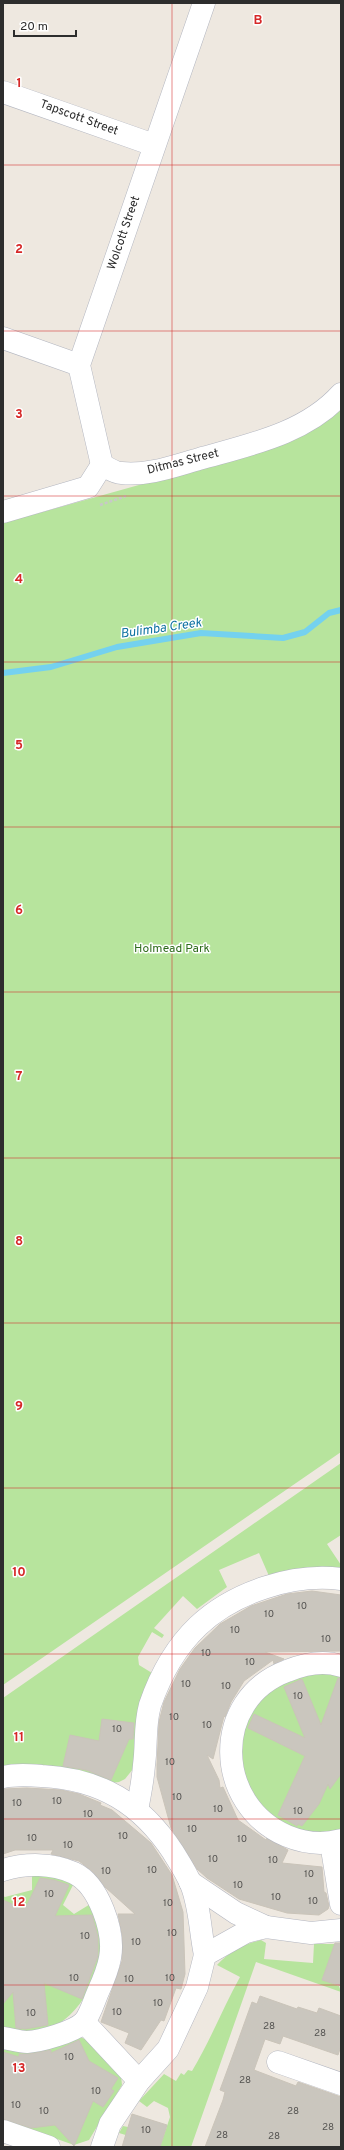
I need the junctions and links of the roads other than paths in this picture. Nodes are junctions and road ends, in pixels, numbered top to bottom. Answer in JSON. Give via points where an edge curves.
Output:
{"nodes":[{"id":1,"x":204,"y":3,"type":"edge"},
{"id":2,"x":3,"y":92,"type":"edge"},
{"id":3,"x":154,"y":145,"type":"junction"},
{"id":4,"x":3,"y":338,"type":"edge"},
{"id":5,"x":78,"y":365,"type":"junction"},
{"id":6,"x":341,"y":394,"type":"edge"},
{"id":7,"x":102,"y":466,"type":"junction"},
{"id":8,"x":3,"y":512,"type":"edge"},
{"id":9,"x":341,"y":1579,"type":"edge"},
{"id":10,"x":341,"y":1666,"type":"edge"},
{"id":11,"x":3,"y":1777,"type":"edge"},
{"id":12,"x":137,"y":1810,"type":"junction"},
{"id":13,"x":336,"y":1842,"type":"edge"},
{"id":14,"x":3,"y":1870,"type":"edge"},
{"id":15,"x":190,"y":1882,"type":"junction"},
{"id":16,"x":341,"y":1904,"type":"edge"},
{"id":17,"x":266,"y":1927,"type":"junction"},
{"id":18,"x":341,"y":1930,"type":"edge"},
{"id":19,"x":205,"y":1955,"type":"junction"},
{"id":20,"x":84,"y":2022,"type":"junction"},
{"id":21,"x":3,"y":2038,"type":"edge"},
{"id":22,"x":278,"y":2062,"type":"dead end"},
{"id":23,"x":139,"y":2081,"type":"junction"},
{"id":24,"x":341,"y":2084,"type":"edge"},
{"id":25,"x":3,"y":2131,"type":"edge"},
{"id":26,"x":49,"y":2147,"type":"edge"},
{"id":27,"x":102,"y":2147,"type":"edge"}],
"edges":[{"from":1,"to":3,"type":"street","name":"Wolcott Street"},
{"from":2,"to":3,"type":"street","name":"Tapscott Street"},
{"from":3,"to":5,"type":"street","name":"Wolcott Street"},
{"from":4,"to":5,"type":"street"},
{"from":5,"to":7,"type":"street"},
{"from":6,"to":7,"type":"street","name":"Ditmas Street","via":[[331,405],[299,425],[269,439],[156,471],[120,473]]},
{"from":7,"to":8,"type":"street","via":[[88,487]]},
{"from":9,"to":12,"type":"street","via":[[298,1579],[268,1586],[226,1606],[199,1625],[183,1643],[162,1677],[150,1706],[144,1734],[145,1764]]},
{"from":10,"to":13,"type":"street","via":[[303,1664],[275,1675],[251,1695],[236,1721],[230,1751],[235,1782],[250,1809],[272,1829],[300,1841]]},
{"from":11,"to":12,"type":"street","via":[[14,1774],[62,1777],[100,1788],[124,1799]]},
{"from":12,"to":15,"type":"street","via":[[162,1835]]},
{"from":13,"to":16,"type":"street"},
{"from":14,"to":20,"type":"street","via":[[19,1865],[47,1865],[75,1873],[91,1889],[103,1909],[110,1929],[110,1957],[103,1981]]},
{"from":15,"to":17,"type":"street","via":[[236,1913]]},
{"from":15,"to":19,"type":"street","via":[[196,1899]]},
{"from":17,"to":18,"type":"street","via":[[311,1933]]},
{"from":17,"to":19,"type":"street","via":[[246,1932]]},
{"from":19,"to":23,"type":"street","via":[[197,1987],[168,2049]]},
{"from":20,"to":21,"type":"street","via":[[51,2037],[27,2042]]},
{"from":20,"to":23,"type":"street"},
{"from":22,"to":24,"type":"street"},
{"from":23,"to":27,"type":"street","via":[[110,2124]]},
{"from":25,"to":26,"type":"street"}]}
